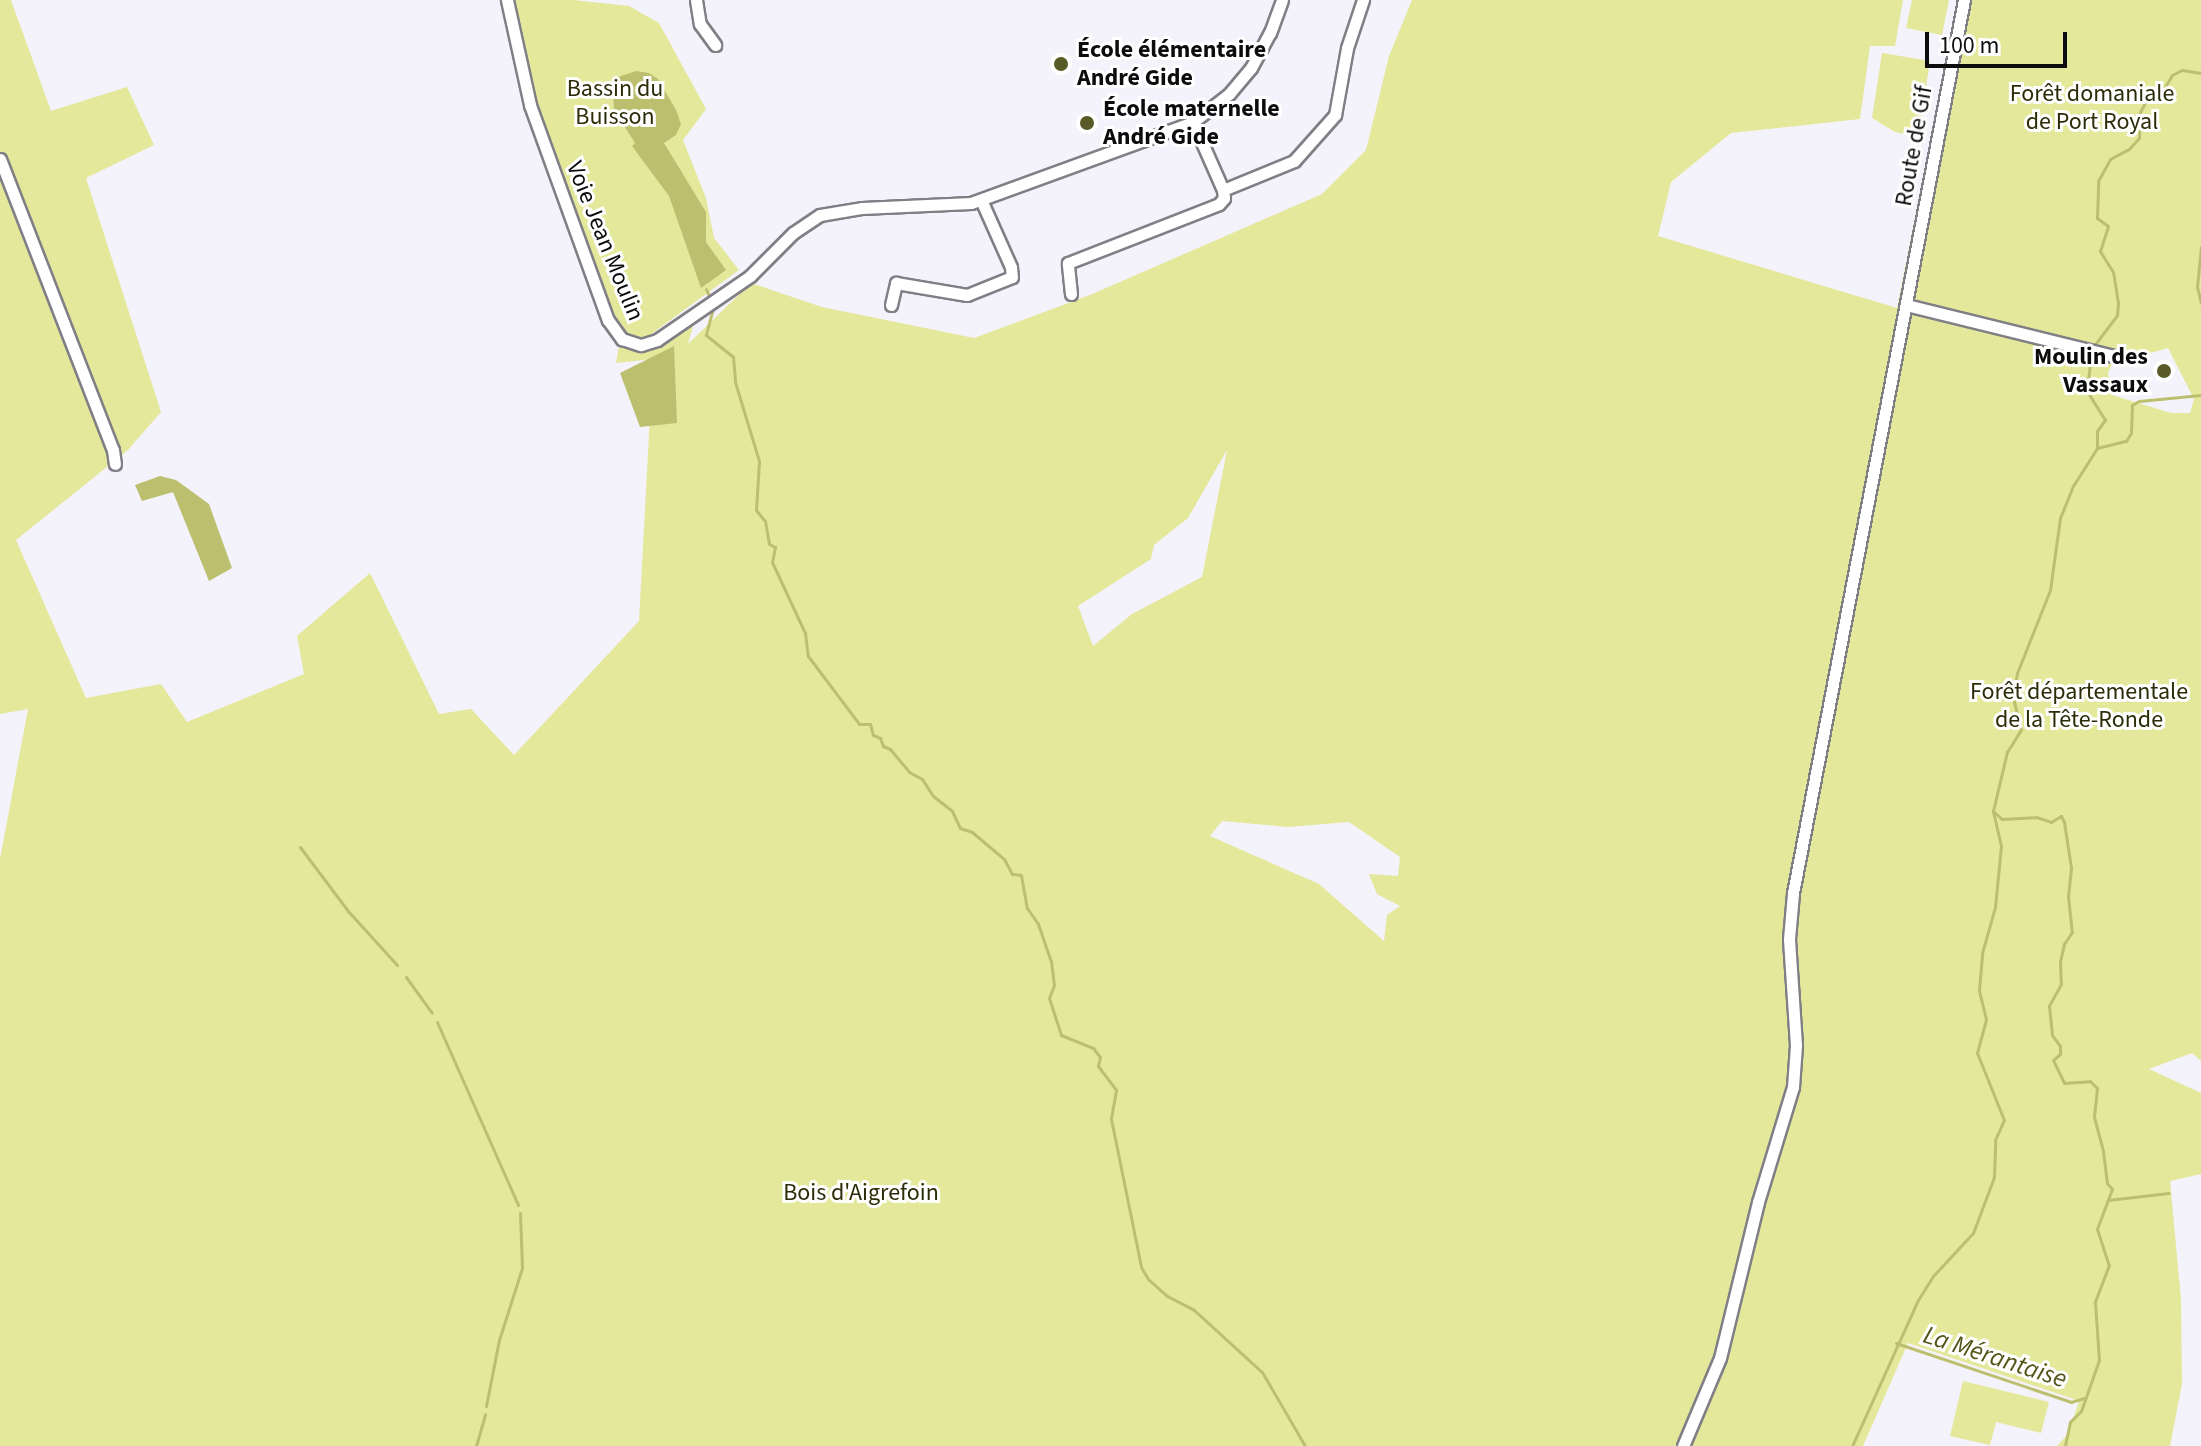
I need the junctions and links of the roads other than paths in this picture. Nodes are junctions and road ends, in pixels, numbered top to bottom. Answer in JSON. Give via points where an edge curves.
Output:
{"nodes":[{"id":1,"x":507,"y":0,"type":"edge"},
{"id":2,"x":696,"y":0,"type":"edge"},
{"id":3,"x":1282,"y":0,"type":"edge"},
{"id":4,"x":1363,"y":0,"type":"edge"},
{"id":5,"x":1964,"y":0,"type":"edge"},
{"id":6,"x":715,"y":45,"type":"dead end"},
{"id":7,"x":1193,"y":122,"type":"junction"},
{"id":8,"x":0,"y":159,"type":"edge"},
{"id":9,"x":1223,"y":190,"type":"junction"},
{"id":10,"x":981,"y":200,"type":"junction"},
{"id":11,"x":1071,"y":294,"type":"dead end"},
{"id":12,"x":1907,"y":302,"type":"junction"},
{"id":13,"x":891,"y":305,"type":"dead end"},
{"id":14,"x":2114,"y":356,"type":"dead end"},
{"id":15,"x":115,"y":464,"type":"dead end"},
{"id":16,"x":1683,"y":1446,"type":"edge"}],
"edges":[{"from":1,"to":10,"type":"street","name":"Voie Jean Moulin","via":[[537,125],[611,327],[622,339],[641,345],[657,340],[750,276],[793,233],[820,215]]},
{"from":2,"to":6,"type":"street","via":[[700,24]]},
{"from":3,"to":7,"type":"street","via":[[1251,68],[1229,94]]},
{"from":4,"to":9,"type":"street","via":[[1347,48],[1335,115],[1294,161]]},
{"from":5,"to":12,"type":"street","name":"Route de Gif"},
{"from":7,"to":9,"type":"street"},
{"from":7,"to":10,"type":"street"},
{"from":8,"to":15,"type":"street"},
{"from":9,"to":11,"type":"street","via":[[1219,204],[1068,263]]},
{"from":10,"to":13,"type":"street","via":[[1012,277],[967,295],[896,283]]},
{"from":12,"to":14,"type":"street"},
{"from":12,"to":16,"type":"street","name":"Route de Gif","via":[[1793,893],[1793,1087],[1720,1358]]}]}
